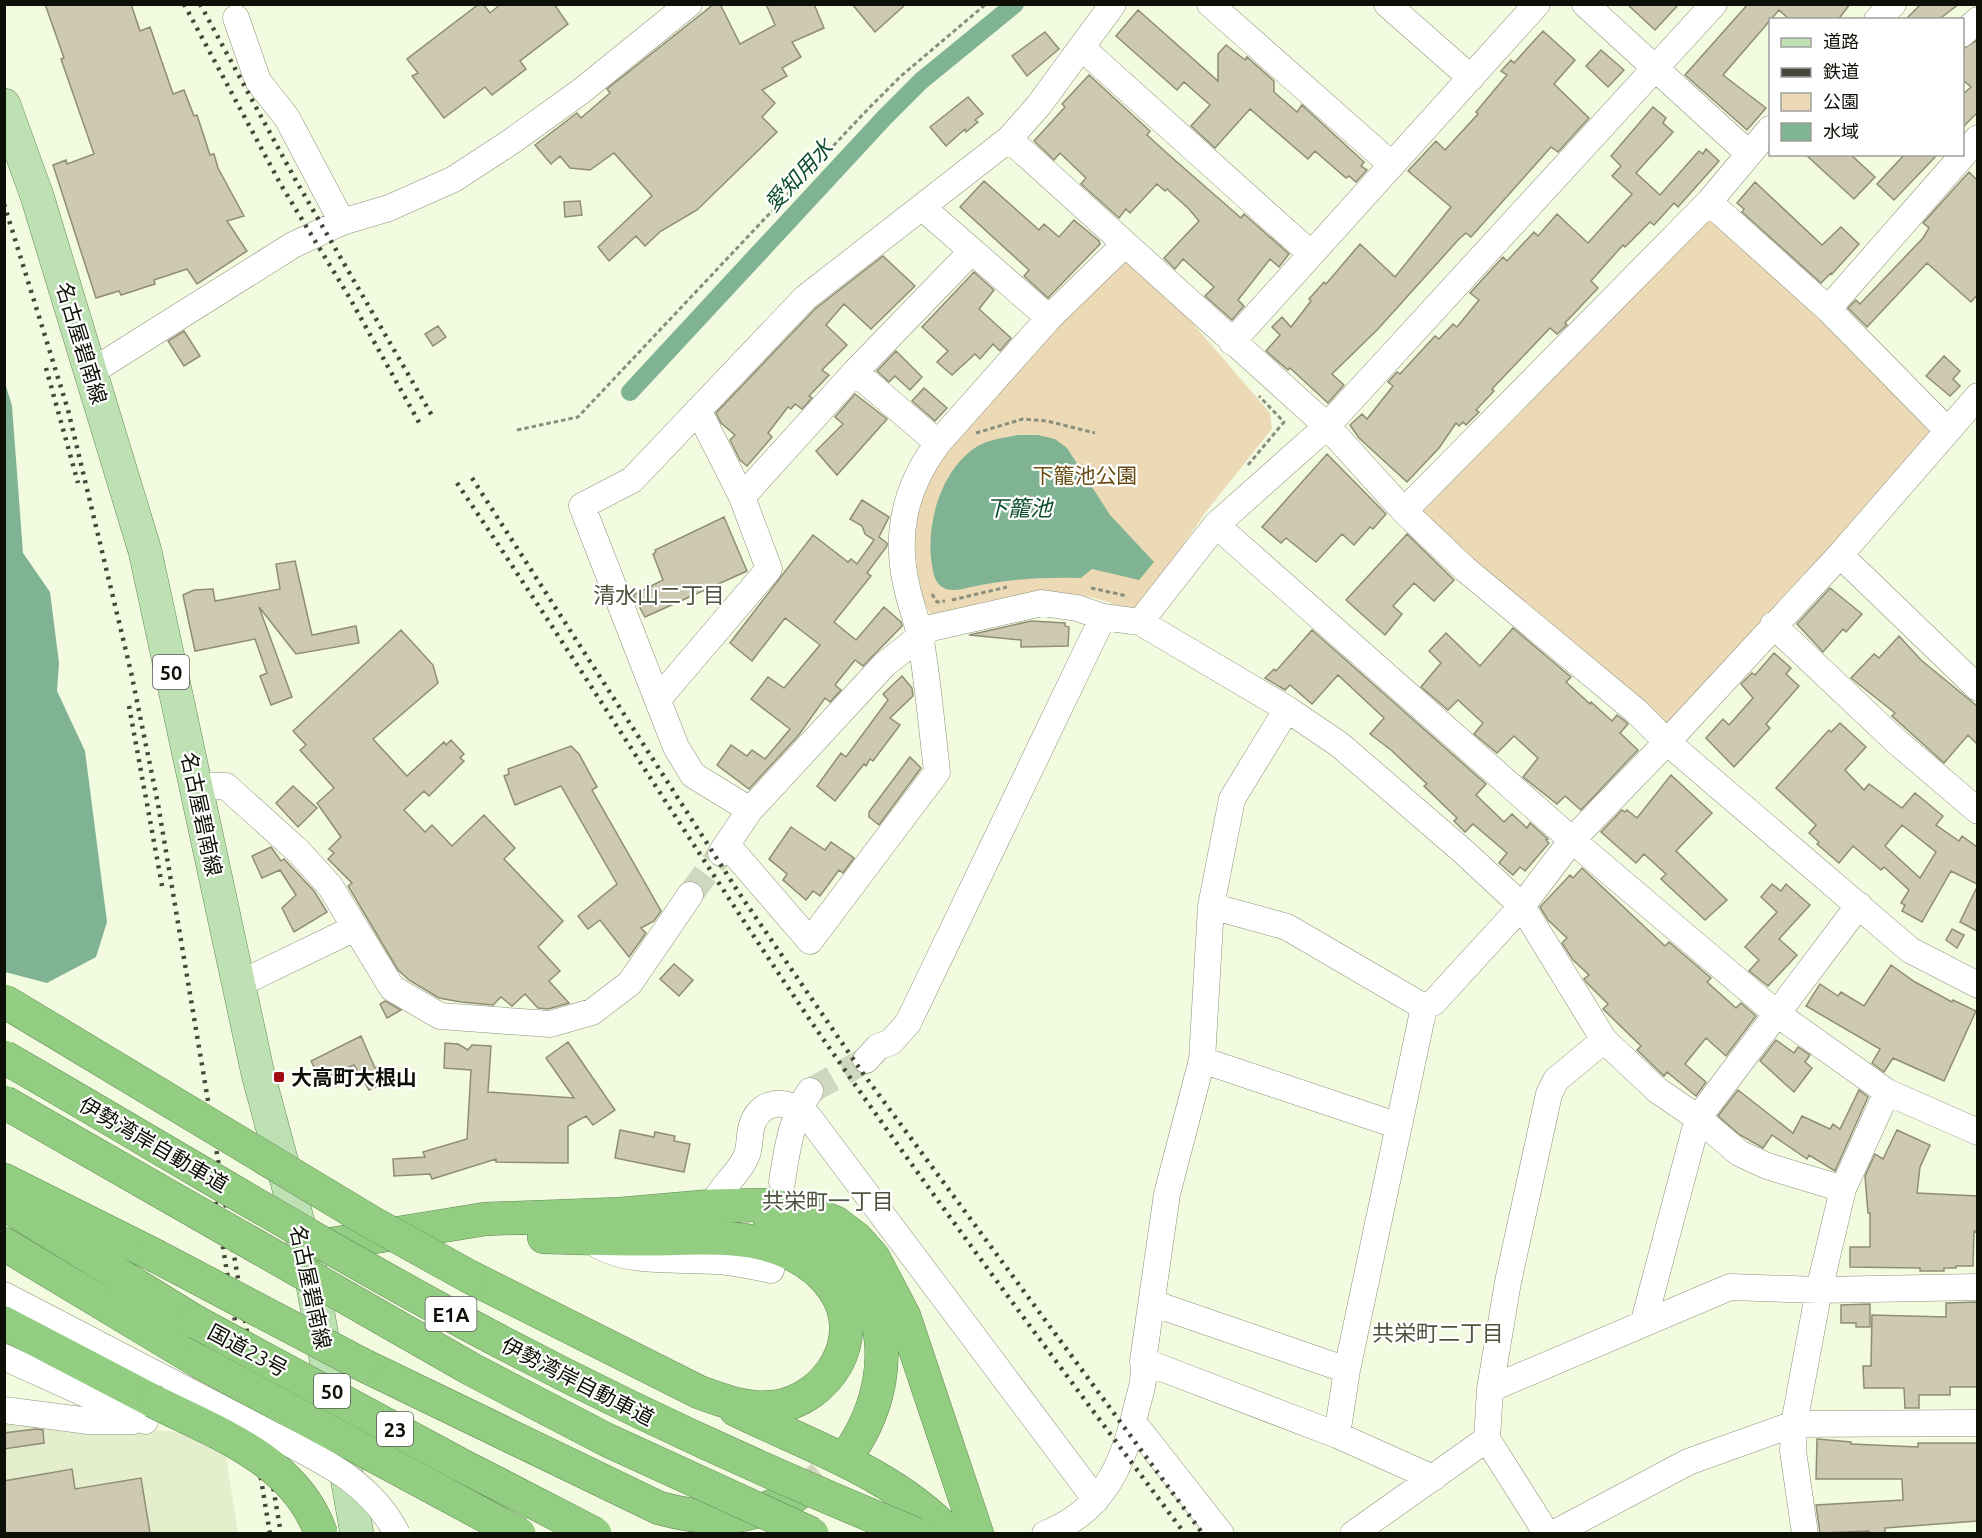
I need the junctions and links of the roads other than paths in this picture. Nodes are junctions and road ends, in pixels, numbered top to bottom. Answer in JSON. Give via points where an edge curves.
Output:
{"nodes":[{"id":1,"x":688,"y":4,"type":"edge"},
{"id":2,"x":1113,"y":4,"type":"edge"},
{"id":3,"x":1210,"y":4,"type":"edge"},
{"id":4,"x":1387,"y":4,"type":"edge"},
{"id":5,"x":1537,"y":4,"type":"edge"},
{"id":6,"x":1585,"y":4,"type":"edge"},
{"id":7,"x":1714,"y":4,"type":"edge"},
{"id":8,"x":1893,"y":4,"type":"edge"},
{"id":9,"x":236,"y":18,"type":"dead end"},
{"id":10,"x":1878,"y":18,"type":"edge"},
{"id":11,"x":1977,"y":20,"type":"edge"},
{"id":12,"x":1964,"y":32,"type":"edge"},
{"id":13,"x":1082,"y":48,"type":"junction"},
{"id":14,"x":1656,"y":69,"type":"junction"},
{"id":15,"x":1471,"y":78,"type":"junction"},
{"id":16,"x":4,"y":105,"type":"edge"},
{"id":17,"x":1769,"y":130,"type":"edge"},
{"id":18,"x":1977,"y":138,"type":"edge"},
{"id":19,"x":1009,"y":139,"type":"junction"},
{"id":20,"x":1748,"y":153,"type":"junction"},
{"id":21,"x":1964,"y":153,"type":"edge"},
{"id":22,"x":1964,"y":155,"type":"edge"},
{"id":23,"x":1961,"y":156,"type":"edge"},
{"id":24,"x":1392,"y":165,"type":"junction"},
{"id":25,"x":1977,"y":168,"type":"edge"},
{"id":26,"x":1709,"y":202,"type":"junction"},
{"id":27,"x":922,"y":208,"type":"junction"},
{"id":28,"x":342,"y":222,"type":"junction"},
{"id":29,"x":1125,"y":244,"type":"junction"},
{"id":30,"x":972,"y":252,"type":"junction"},
{"id":31,"x":1311,"y":254,"type":"junction"},
{"id":32,"x":1828,"y":309,"type":"junction"},
{"id":33,"x":1049,"y":318,"type":"junction"},
{"id":34,"x":1232,"y":342,"type":"junction"},
{"id":35,"x":91,"y":372,"type":"junction"},
{"id":36,"x":855,"y":372,"type":"junction"},
{"id":37,"x":1977,"y":396,"type":"edge"},
{"id":38,"x":698,"y":410,"type":"junction"},
{"id":39,"x":1327,"y":426,"type":"junction"},
{"id":40,"x":1947,"y":430,"type":"junction"},
{"id":41,"x":938,"y":443,"type":"junction"},
{"id":42,"x":742,"y":497,"type":"junction"},
{"id":43,"x":1404,"y":511,"type":"junction"},
{"id":44,"x":1216,"y":525,"type":"junction"},
{"id":45,"x":1840,"y":555,"type":"junction"},
{"id":46,"x":1103,"y":617,"type":"junction"},
{"id":47,"x":1145,"y":618,"type":"junction"},
{"id":48,"x":1773,"y":625,"type":"junction"},
{"id":49,"x":921,"y":638,"type":"junction"},
{"id":50,"x":1977,"y":688,"type":"edge"},
{"id":51,"x":659,"y":698,"type":"junction"},
{"id":52,"x":1287,"y":709,"type":"junction"},
{"id":53,"x":1667,"y":742,"type":"junction"},
{"id":54,"x":196,"y":786,"type":"junction"},
{"id":55,"x":750,"y":810,"type":"junction"},
{"id":56,"x":1977,"y":811,"type":"edge"},
{"id":57,"x":1572,"y":840,"type":"junction"},
{"id":58,"x":690,"y":895,"type":"tunnel mouth"},
{"id":59,"x":1859,"y":905,"type":"junction"},
{"id":60,"x":1211,"y":906,"type":"junction"},
{"id":61,"x":1522,"y":906,"type":"junction"},
{"id":62,"x":356,"y":928,"type":"junction"},
{"id":63,"x":239,"y":984,"type":"junction"},
{"id":64,"x":1977,"y":985,"type":"edge"},
{"id":65,"x":4,"y":1001,"type":"edge"},
{"id":66,"x":1424,"y":1007,"type":"junction"},
{"id":67,"x":1776,"y":1014,"type":"junction"},
{"id":68,"x":4,"y":1039,"type":"edge"},
{"id":69,"x":1604,"y":1040,"type":"junction"},
{"id":70,"x":4,"y":1057,"type":"edge"},
{"id":71,"x":866,"y":1060,"type":"tunnel mouth"},
{"id":72,"x":1202,"y":1060,"type":"junction"},
{"id":73,"x":1887,"y":1092,"type":"junction"},
{"id":74,"x":804,"y":1099,"type":"junction"},
{"id":75,"x":4,"y":1102,"type":"edge"},
{"id":76,"x":4,"y":1107,"type":"edge"},
{"id":77,"x":1698,"y":1118,"type":"junction"},
{"id":78,"x":1399,"y":1126,"type":"junction"},
{"id":79,"x":1977,"y":1132,"type":"edge"},
{"id":80,"x":120,"y":1167,"type":"junction"},
{"id":81,"x":4,"y":1180,"type":"edge"},
{"id":82,"x":782,"y":1182,"type":"dead end"},
{"id":83,"x":1843,"y":1189,"type":"junction"},
{"id":84,"x":4,"y":1203,"type":"edge"},
{"id":85,"x":712,"y":1206,"type":"junction"},
{"id":86,"x":516,"y":1236,"type":"junction"},
{"id":87,"x":582,"y":1238,"type":"junction"},
{"id":88,"x":4,"y":1244,"type":"edge"},
{"id":89,"x":307,"y":1256,"type":"junction"},
{"id":90,"x":772,"y":1265,"type":"dead end"},
{"id":91,"x":364,"y":1267,"type":"junction"},
{"id":92,"x":1977,"y":1287,"type":"edge"},
{"id":93,"x":1819,"y":1290,"type":"junction"},
{"id":94,"x":4,"y":1295,"type":"edge"},
{"id":95,"x":1152,"y":1303,"type":"junction"},
{"id":96,"x":1644,"y":1321,"type":"junction"},
{"id":97,"x":4,"y":1323,"type":"edge"},
{"id":98,"x":4,"y":1357,"type":"edge"},
{"id":99,"x":1143,"y":1361,"type":"junction"},
{"id":100,"x":1347,"y":1370,"type":"junction"},
{"id":101,"x":1490,"y":1389,"type":"junction"},
{"id":102,"x":164,"y":1392,"type":"junction"},
{"id":103,"x":699,"y":1392,"type":"junction"},
{"id":104,"x":4,"y":1410,"type":"edge"},
{"id":105,"x":1133,"y":1422,"type":"junction"},
{"id":106,"x":1794,"y":1424,"type":"junction"},
{"id":107,"x":1977,"y":1424,"type":"edge"},
{"id":108,"x":1337,"y":1435,"type":"junction"},
{"id":109,"x":1487,"y":1439,"type":"junction"},
{"id":110,"x":851,"y":1450,"type":"tunnel mouth"},
{"id":111,"x":1433,"y":1478,"type":"junction"},
{"id":112,"x":796,"y":1495,"type":"tunnel mouth"},
{"id":113,"x":1096,"y":1500,"type":"junction"},
{"id":114,"x":681,"y":1514,"type":"junction"},
{"id":115,"x":321,"y":1533,"type":"edge"},
{"id":116,"x":357,"y":1533,"type":"edge"},
{"id":117,"x":397,"y":1533,"type":"edge"},
{"id":118,"x":519,"y":1533,"type":"edge"},
{"id":119,"x":595,"y":1533,"type":"edge"},
{"id":120,"x":706,"y":1533,"type":"edge"},
{"id":121,"x":812,"y":1533,"type":"edge"},
{"id":122,"x":916,"y":1533,"type":"edge"},
{"id":123,"x":950,"y":1533,"type":"edge"},
{"id":124,"x":977,"y":1533,"type":"edge"},
{"id":125,"x":1045,"y":1533,"type":"edge"},
{"id":126,"x":1221,"y":1533,"type":"edge"},
{"id":127,"x":1353,"y":1533,"type":"edge"},
{"id":128,"x":1547,"y":1533,"type":"edge"},
{"id":129,"x":1553,"y":1533,"type":"edge"},
{"id":130,"x":1805,"y":1533,"type":"edge"}],
"edges":[{"from":1,"to":28,"type":"street","via":[[580,92],[454,179],[389,208]]},
{"from":2,"to":13,"type":"street"},
{"from":3,"to":24,"type":"street"},
{"from":4,"to":15,"type":"street"},
{"from":5,"to":15,"type":"street"},
{"from":6,"to":14,"type":"street"},
{"from":7,"to":14,"type":"street"},
{"from":8,"to":10,"type":"street"},
{"from":9,"to":28,"type":"street","via":[[258,81],[287,118]]},
{"from":11,"to":12,"type":"street"},
{"from":13,"to":19,"type":"street"},
{"from":13,"to":31,"type":"street"},
{"from":14,"to":20,"type":"street"},
{"from":14,"to":39,"type":"street"},
{"from":15,"to":24,"type":"street"},
{"from":16,"to":35,"type":"main road","name":"名古屋碧南線","number":"50","via":[[37,196]]},
{"from":17,"to":20,"type":"street"},
{"from":18,"to":21,"type":"street"},
{"from":19,"to":27,"type":"street"},
{"from":19,"to":29,"type":"street"},
{"from":20,"to":26,"type":"street"},
{"from":22,"to":25,"type":"street"},
{"from":23,"to":32,"type":"street"},
{"from":24,"to":31,"type":"street"},
{"from":26,"to":32,"type":"street"},
{"from":26,"to":43,"type":"street"},
{"from":27,"to":30,"type":"street"},
{"from":27,"to":38,"type":"street","via":[[805,298]]},
{"from":28,"to":35,"type":"street","via":[[293,245]]},
{"from":29,"to":33,"type":"street"},
{"from":29,"to":34,"type":"street"},
{"from":30,"to":33,"type":"street"},
{"from":30,"to":36,"type":"street"},
{"from":31,"to":34,"type":"street"},
{"from":32,"to":40,"type":"street"},
{"from":33,"to":41,"type":"street"},
{"from":34,"to":39,"type":"street"},
{"from":35,"to":54,"type":"main road","name":"名古屋碧南線","number":"50","via":[[145,551]]},
{"from":36,"to":41,"type":"street"},
{"from":36,"to":42,"type":"street"},
{"from":37,"to":40,"type":"street"},
{"from":38,"to":42,"type":"street"},
{"from":38,"to":51,"type":"street","via":[[632,480],[582,506]]},
{"from":39,"to":43,"type":"street"},
{"from":39,"to":44,"type":"street"},
{"from":40,"to":45,"type":"street"},
{"from":41,"to":49,"type":"street","via":[[913,483],[901,527],[900,559]]},
{"from":42,"to":51,"type":"street","via":[[769,568]]},
{"from":43,"to":53,"type":"street"},
{"from":44,"to":47,"type":"street"},
{"from":44,"to":57,"type":"street"},
{"from":45,"to":48,"type":"street"},
{"from":45,"to":50,"type":"street"},
{"from":46,"to":47,"type":"street"},
{"from":46,"to":49,"type":"street","via":[[1042,603],[931,627]]},
{"from":46,"to":71,"type":"street","via":[[908,1023],[891,1042],[878,1047]]},
{"from":47,"to":52,"type":"street"},
{"from":48,"to":53,"type":"street"},
{"from":48,"to":56,"type":"street"},
{"from":49,"to":55,"type":"street","via":[[884,665]]},
{"from":49,"to":55,"type":"street","via":[[938,772],[810,941],[725,850]]},
{"from":51,"to":55,"type":"street","via":[[676,747],[693,775]]},
{"from":52,"to":60,"type":"street","via":[[1232,799]]},
{"from":52,"to":61,"type":"street","via":[[1340,745]]},
{"from":53,"to":57,"type":"street"},
{"from":53,"to":59,"type":"street"},
{"from":54,"to":62,"type":"street","via":[[226,786],[299,852],[330,886]]},
{"from":54,"to":63,"type":"main road","name":"名古屋碧南線","number":"50"},
{"from":57,"to":61,"type":"street"},
{"from":57,"to":67,"type":"street"},
{"from":58,"to":62,"type":"street","via":[[630,983],[592,1012],[550,1024],[440,1016],[392,988]]},
{"from":59,"to":64,"type":"street","via":[[1910,950]]},
{"from":59,"to":67,"type":"street"},
{"from":60,"to":66,"type":"street","via":[[1287,927]]},
{"from":60,"to":72,"type":"street"},
{"from":61,"to":66,"type":"street","via":[[1434,1002]]},
{"from":61,"to":69,"type":"street"},
{"from":62,"to":63,"type":"street"},
{"from":63,"to":89,"type":"main road","name":"名古屋碧南線","number":"50","via":[[258,1074]]},
{"from":65,"to":103,"type":"highway","bridge":true,"via":[[371,1222],[470,1277]]},
{"from":66,"to":78,"type":"street"},
{"from":67,"to":73,"type":"street"},
{"from":67,"to":77,"type":"street"},
{"from":68,"to":91,"type":"highway","bridge":true,"via":[[186,1149]]},
{"from":69,"to":77,"type":"street","via":[[1657,1090]]},
{"from":69,"to":101,"type":"street","via":[[1556,1080],[1549,1094],[1515,1247]]},
{"from":70,"to":91,"type":"highway","name":"伊勢湾岸自動車道","number":"E1A","bridge":true},
{"from":72,"to":78,"type":"street"},
{"from":72,"to":95,"type":"street","via":[[1167,1194]]},
{"from":73,"to":79,"type":"street"},
{"from":73,"to":83,"type":"street"},
{"from":74,"to":82,"type":"street","via":[[789,1137]]},
{"from":74,"to":85,"type":"street","via":[[776,1103],[756,1116],[747,1156],[718,1192]]},
{"from":74,"to":113,"type":"street","via":[[808,1116]]},
{"from":75,"to":80,"type":"highway","name":"伊勢湾岸自動車道","number":"E1A","bridge":true},
{"from":76,"to":80,"type":"highway","bridge":true},
{"from":77,"to":83,"type":"street","via":[[1739,1153],[1767,1166]]},
{"from":77,"to":96,"type":"street"},
{"from":78,"to":100,"type":"street"},
{"from":80,"to":121,"type":"highway","name":"伊勢湾岸自動車道","number":"E1A","bridge":true,"via":[[471,1369],[607,1440]]},
{"from":81,"to":114,"type":"highway","bridge":true,"via":[[361,1364],[628,1495]]},
{"from":83,"to":93,"type":"street"},
{"from":84,"to":119,"type":"highway","name":"国道23号","number":"23","bridge":true,"via":[[196,1322],[461,1466]]},
{"from":85,"to":89,"type":"highway","via":[[485,1219]]},
{"from":85,"to":124,"type":"highway","via":[[764,1205],[812,1213],[836,1223],[873,1257],[904,1316]]},
{"from":86,"to":87,"type":"highway"},
{"from":86,"to":89,"type":"highway"},
{"from":86,"to":110,"type":"highway","via":[[739,1221],[795,1230],[831,1250],[861,1283],[881,1339],[880,1383],[874,1406]]},
{"from":87,"to":90,"type":"street","via":[[608,1251],[634,1256]]},
{"from":87,"to":103,"type":"highway","via":[[732,1239],[760,1244],[802,1260],[834,1290],[842,1308],[843,1348],[825,1382],[810,1395],[791,1404],[752,1407]]},
{"from":88,"to":118,"type":"highway","name":"国道23号","number":"23","bridge":true,"via":[[200,1362]]},
{"from":89,"to":116,"type":"main road","name":"名古屋碧南線","number":"50"},
{"from":91,"to":122,"type":"highway","name":"伊勢湾岸自動車道","number":"E1A","bridge":true,"via":[[673,1428],[799,1486]]},
{"from":92,"to":93,"type":"street"},
{"from":93,"to":96,"type":"street","via":[[1730,1287]]},
{"from":93,"to":106,"type":"street"},
{"from":94,"to":102,"type":"street"},
{"from":95,"to":99,"type":"street"},
{"from":95,"to":100,"type":"street"},
{"from":96,"to":101,"type":"street"},
{"from":97,"to":102,"type":"highway"},
{"from":98,"to":104,"type":"street","via":[[145,1422],[89,1421]]},
{"from":99,"to":105,"type":"street","via":[[1146,1377]]},
{"from":99,"to":108,"type":"street"},
{"from":100,"to":108,"type":"street"},
{"from":101,"to":109,"type":"street"},
{"from":102,"to":115,"type":"highway","bridge":true,"via":[[264,1459],[287,1479],[306,1501]]},
{"from":102,"to":117,"type":"street","bridge":true,"via":[[333,1466],[367,1491]]},
{"from":103,"to":123,"type":"highway","via":[[894,1489],[933,1515]]},
{"from":105,"to":113,"type":"street","via":[[1117,1472]]},
{"from":105,"to":126,"type":"street"},
{"from":106,"to":107,"type":"street"},
{"from":106,"to":129,"type":"street","via":[[1688,1462]]},
{"from":106,"to":130,"type":"street","via":[[1793,1451]]},
{"from":108,"to":111,"type":"street"},
{"from":109,"to":111,"type":"street"},
{"from":109,"to":128,"type":"street"},
{"from":111,"to":127,"type":"street"},
{"from":112,"to":114,"type":"highway","via":[[775,1507],[729,1518]]},
{"from":113,"to":125,"type":"street","via":[[1081,1514]]},
{"from":114,"to":120,"type":"highway"}]}
